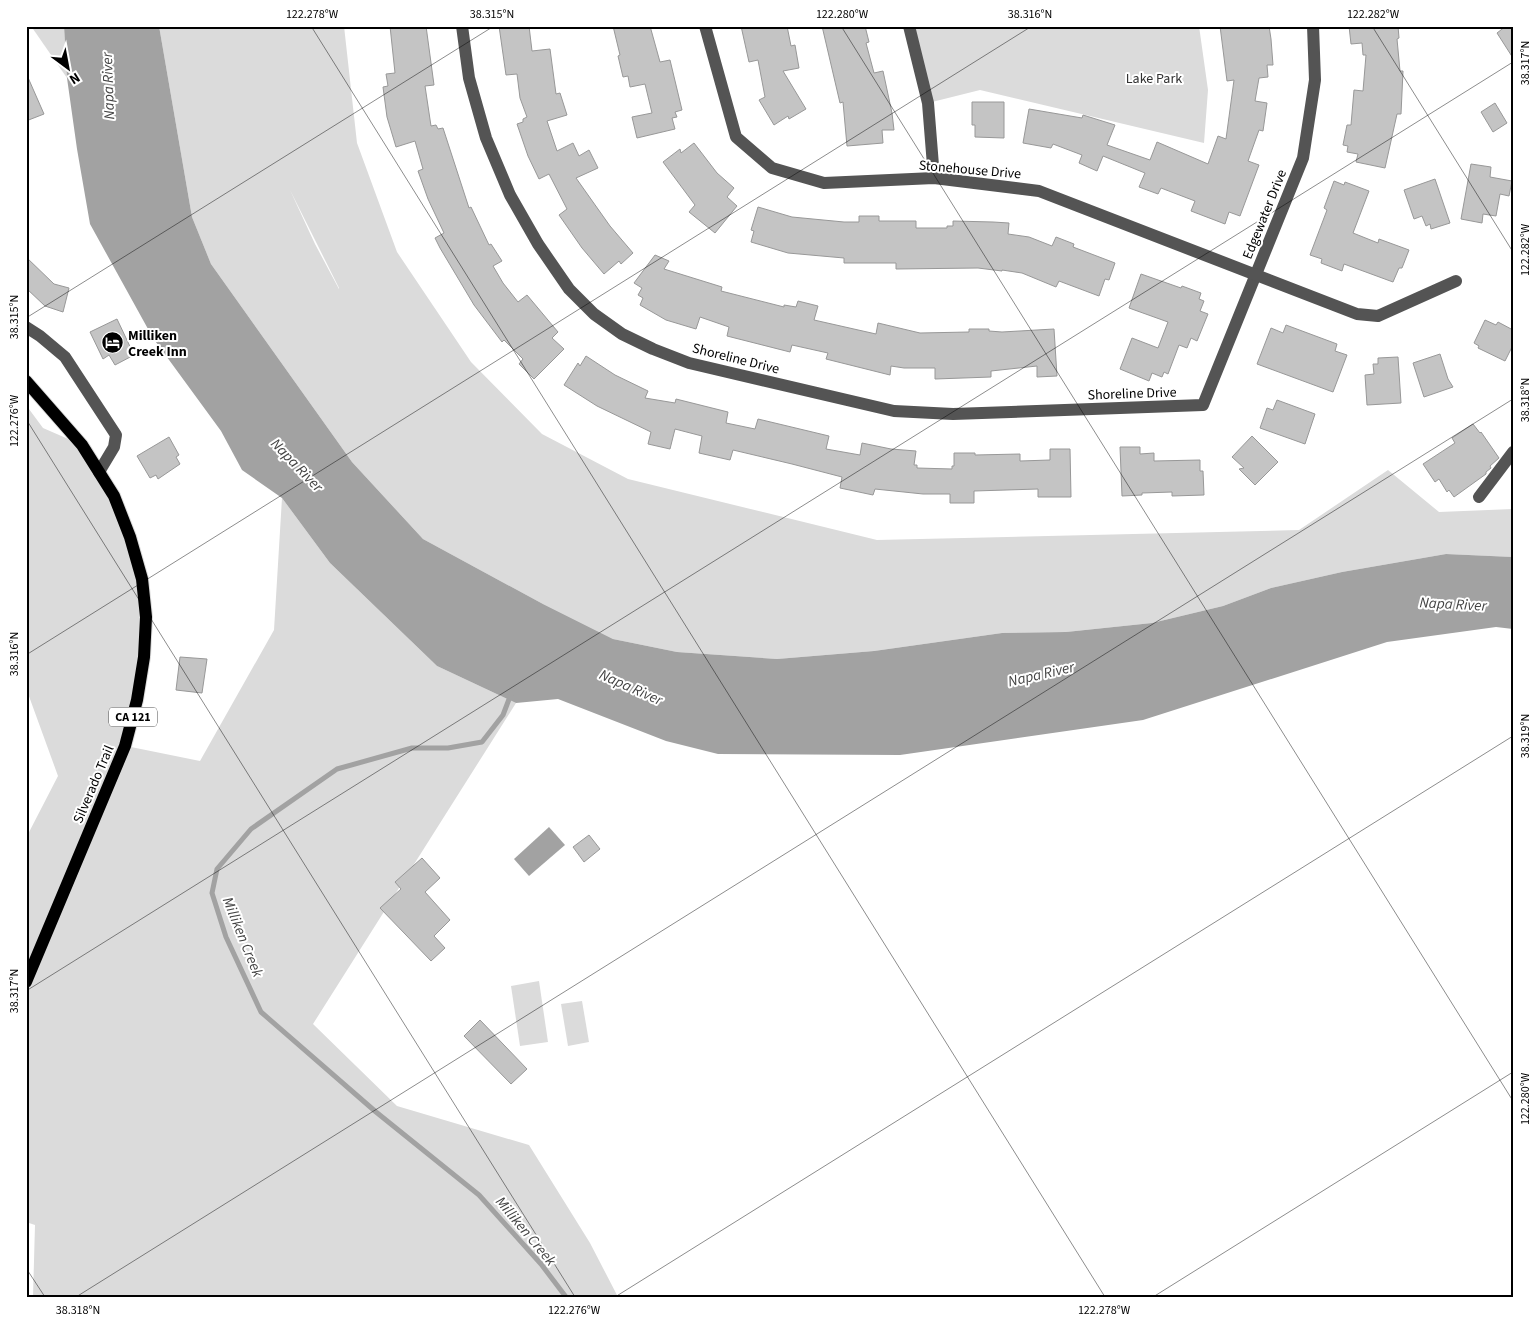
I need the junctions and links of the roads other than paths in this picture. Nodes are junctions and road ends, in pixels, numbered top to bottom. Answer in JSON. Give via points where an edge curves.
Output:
{"nodes":[{"id":1,"x":462,"y":26,"type":"edge"},
{"id":2,"x":705,"y":26,"type":"edge"},
{"id":3,"x":910,"y":26,"type":"edge"},
{"id":4,"x":1313,"y":26,"type":"edge"},
{"id":5,"x":934,"y":178,"type":"junction"},
{"id":6,"x":1256,"y":274,"type":"junction"},
{"id":7,"x":1456,"y":281,"type":"dead end"},
{"id":8,"x":26,"y":327,"type":"edge"},
{"id":9,"x":26,"y":381,"type":"edge"},
{"id":10,"x":1202,"y":405,"type":"joint"},
{"id":11,"x":1513,"y":452,"type":"edge"},
{"id":12,"x":99,"y":472,"type":"junction"},
{"id":13,"x":1479,"y":497,"type":"dead end"},
{"id":14,"x":26,"y":982,"type":"edge"}],
"edges":[{"from":1,"to":10,"type":"street","name":"Shoreline Drive","via":[[469,78],[486,138],[510,195],[538,244],[570,289],[594,314],[622,334],[689,363],[894,411],[953,414]]},
{"from":2,"to":5,"type":"street","name":"Stonehouse Drive","via":[[736,137],[772,168],[824,184]]},
{"from":3,"to":5,"type":"street","via":[[928,104]]},
{"from":4,"to":6,"type":"street","name":"Edgewater Drive","via":[[1315,80],[1303,158]]},
{"from":5,"to":6,"type":"street","name":"Stonehouse Drive","via":[[1038,190]]},
{"from":6,"to":7,"type":"street","name":"Stonehouse Drive","via":[[1357,314],[1378,316]]},
{"from":6,"to":10,"type":"street","name":"Edgewater Drive"},
{"from":8,"to":12,"type":"street","via":[[65,357],[116,435],[114,447]]},
{"from":9,"to":12,"type":"main road","name":"Silverado Trail","number":"CA 121","via":[[82,445]]},
{"from":11,"to":13,"type":"street"},
{"from":12,"to":14,"type":"main road","name":"Silverado Trail","number":"CA 121","via":[[114,496],[142,579],[146,617],[144,657],[125,746]]}]}
